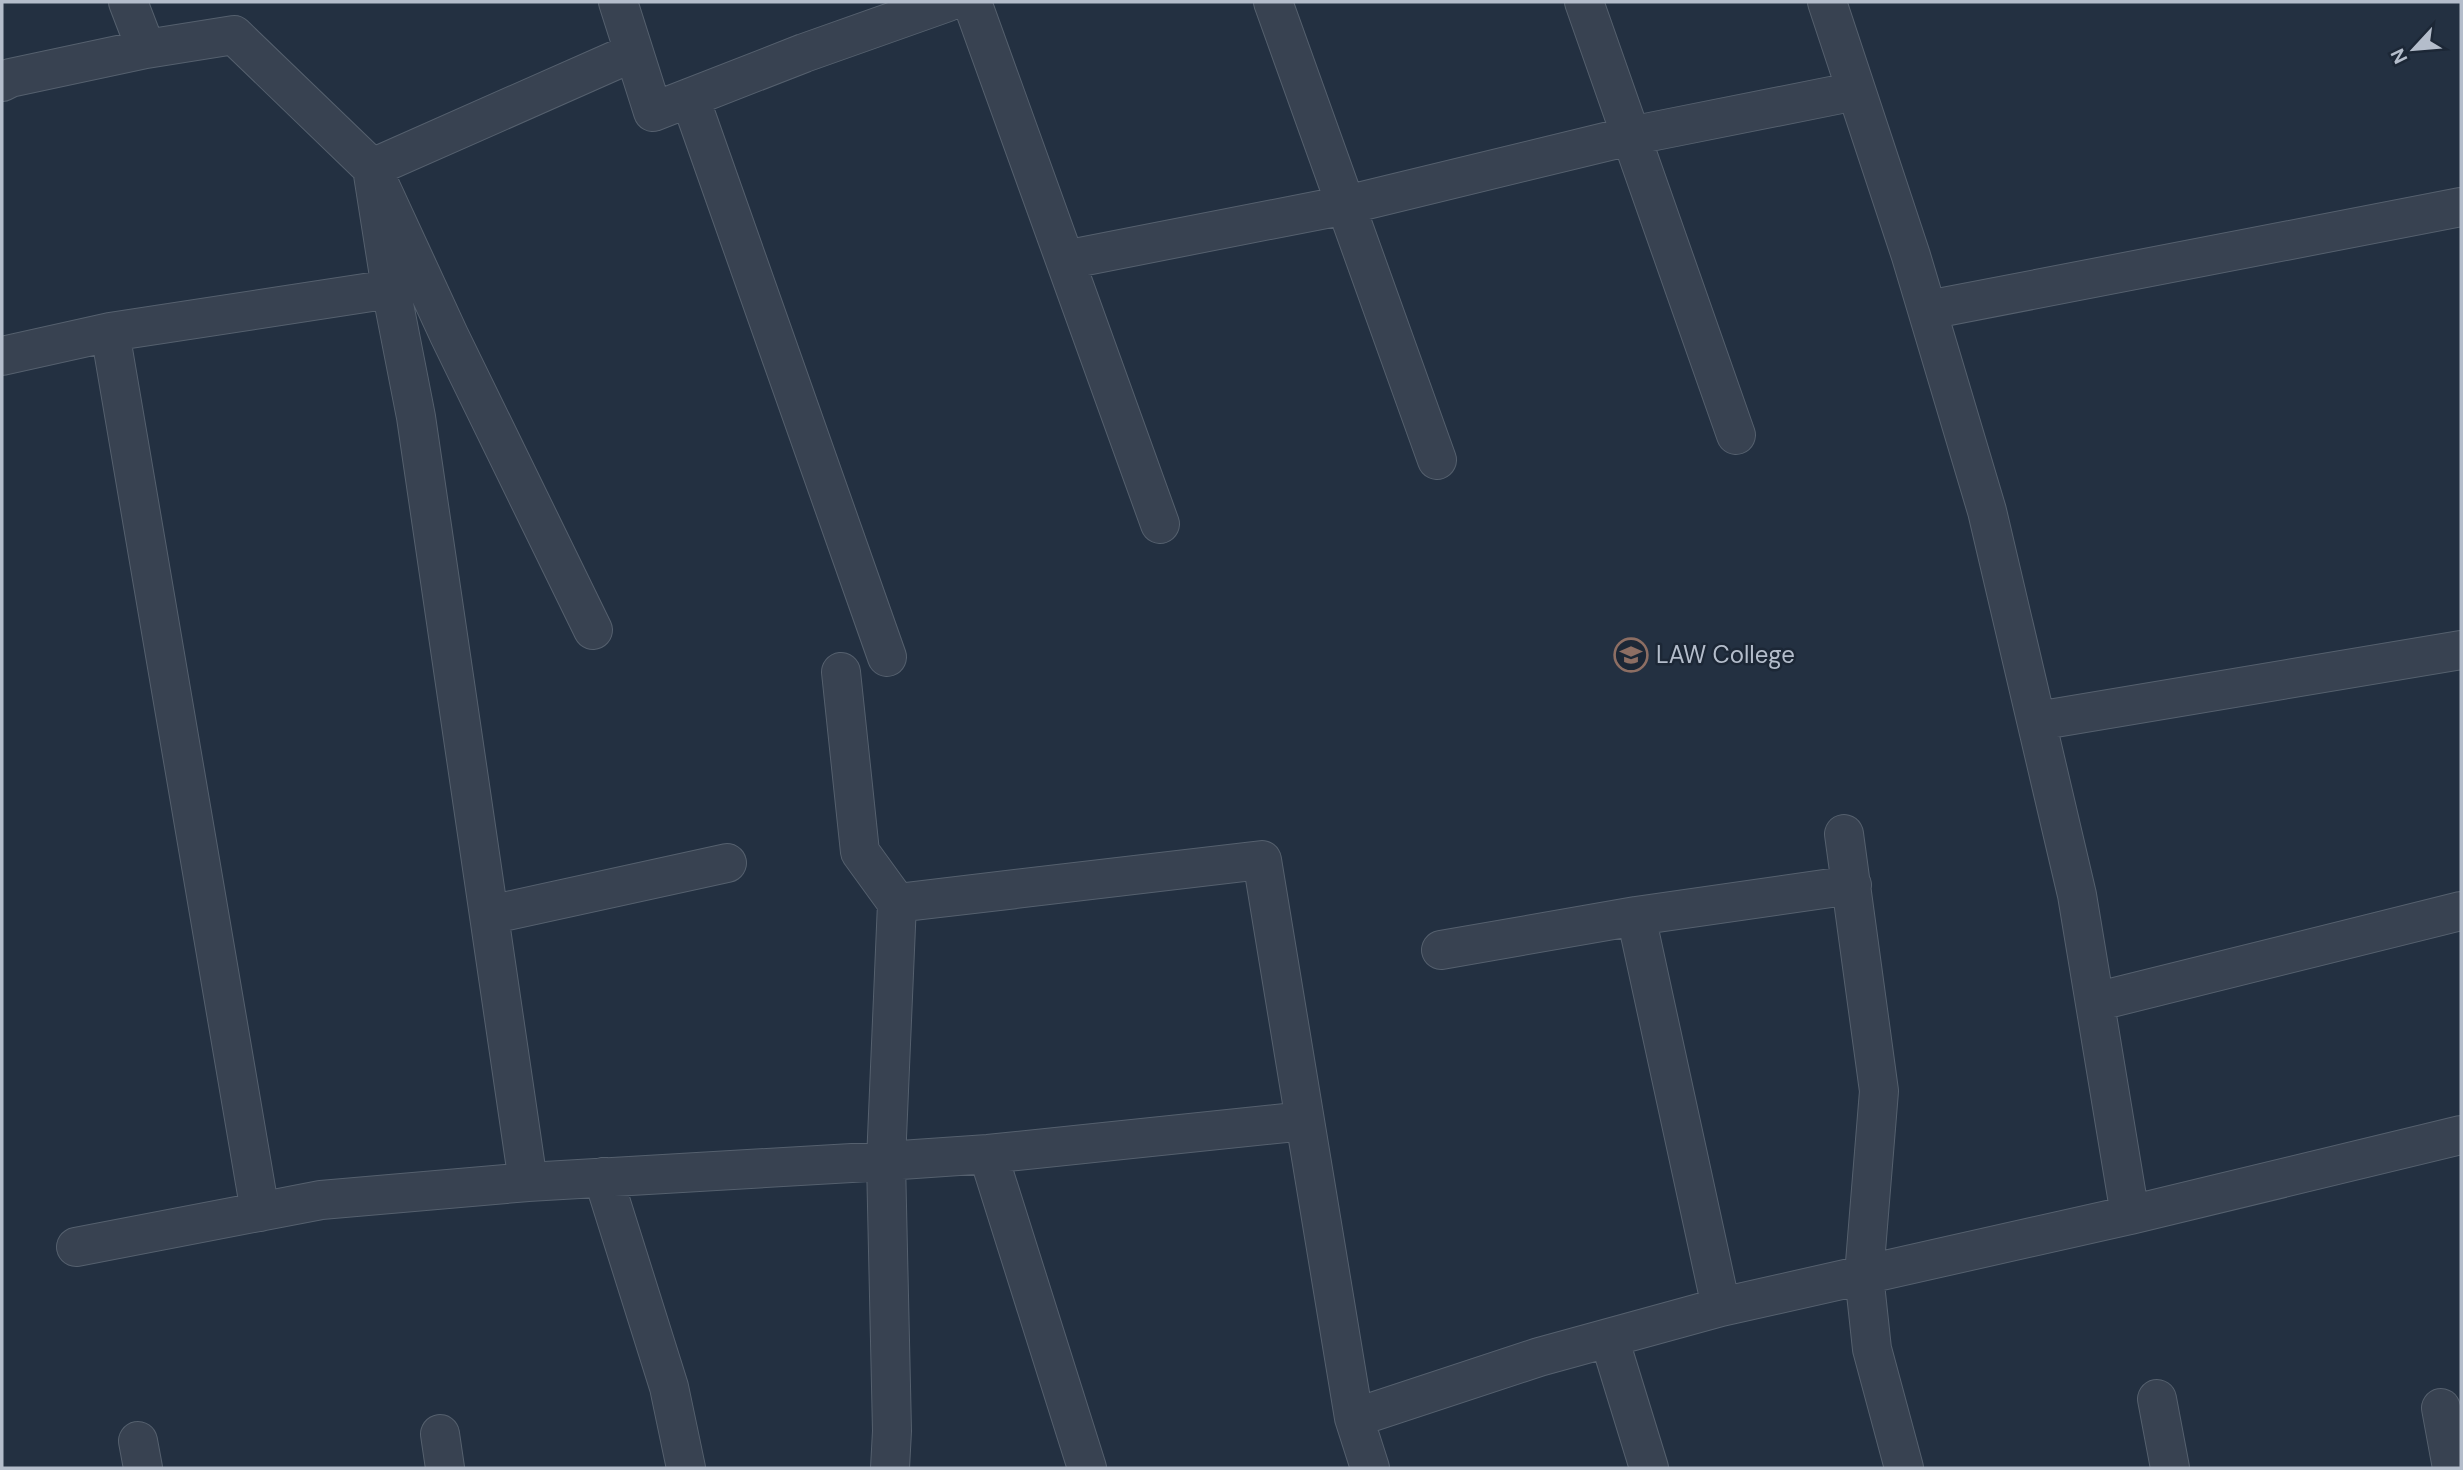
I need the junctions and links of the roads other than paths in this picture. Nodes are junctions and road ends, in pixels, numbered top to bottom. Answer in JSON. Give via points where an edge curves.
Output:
{"nodes":[{"id":1,"x":128,"y":2,"type":"edge"},
{"id":2,"x":618,"y":2,"type":"edge"},
{"id":3,"x":948,"y":2,"type":"edge"},
{"id":4,"x":972,"y":2,"type":"edge"},
{"id":5,"x":1273,"y":2,"type":"edge"},
{"id":6,"x":1584,"y":2,"type":"edge"},
{"id":7,"x":1827,"y":2,"type":"edge"},
{"id":8,"x":146,"y":48,"type":"junction"},
{"id":9,"x":634,"y":52,"type":"junction"},
{"id":10,"x":2,"y":82,"type":"edge"},
{"id":11,"x":1856,"y":91,"type":"junction"},
{"id":12,"x":691,"y":97,"type":"junction"},
{"id":13,"x":1630,"y":136,"type":"junction"},
{"id":14,"x":372,"y":168,"type":"junction"},
{"id":15,"x":1346,"y":205,"type":"junction"},
{"id":16,"x":2461,"y":207,"type":"edge"},
{"id":17,"x":1065,"y":260,"type":"junction"},
{"id":18,"x":391,"y":289,"type":"junction"},
{"id":19,"x":1928,"y":310,"type":"junction"},
{"id":20,"x":110,"y":332,"type":"junction"},
{"id":21,"x":2,"y":356,"type":"edge"},
{"id":22,"x":1736,"y":435,"type":"dead end"},
{"id":23,"x":1437,"y":460,"type":"dead end"},
{"id":24,"x":1160,"y":524,"type":"dead end"},
{"id":25,"x":593,"y":630,"type":"dead end"},
{"id":26,"x":2461,"y":650,"type":"edge"},
{"id":27,"x":887,"y":657,"type":"dead end"},
{"id":28,"x":841,"y":672,"type":"dead end"},
{"id":29,"x":2036,"y":721,"type":"junction"},
{"id":30,"x":1844,"y":835,"type":"dead end"},
{"id":31,"x":727,"y":863,"type":"dead end"},
{"id":32,"x":1852,"y":885,"type":"junction"},
{"id":33,"x":897,"y":903,"type":"junction"},
{"id":34,"x":2461,"y":911,"type":"edge"},
{"id":35,"x":489,"y":915,"type":"junction"},
{"id":36,"x":1636,"y":916,"type":"junction"},
{"id":37,"x":1441,"y":950,"type":"dead end"},
{"id":38,"x":2095,"y":1002,"type":"junction"},
{"id":39,"x":1305,"y":1121,"type":"junction"},
{"id":40,"x":2461,"y":1135,"type":"edge"},
{"id":41,"x":988,"y":1154,"type":"junction"},
{"id":42,"x":886,"y":1161,"type":"junction"},
{"id":43,"x":603,"y":1177,"type":"junction"},
{"id":44,"x":528,"y":1182,"type":"junction"},
{"id":45,"x":260,"y":1212,"type":"junction"},
{"id":46,"x":2130,"y":1215,"type":"junction"},
{"id":47,"x":76,"y":1247,"type":"dead end"},
{"id":48,"x":1864,"y":1275,"type":"junction"},
{"id":49,"x":1721,"y":1307,"type":"junction"},
{"id":50,"x":1609,"y":1338,"type":"junction"},
{"id":51,"x":2157,"y":1399,"type":"dead end"},
{"id":52,"x":2441,"y":1408,"type":"dead end"},
{"id":53,"x":1354,"y":1418,"type":"junction"},
{"id":54,"x":686,"y":1468,"type":"edge"},
{"id":55,"x":890,"y":1468,"type":"edge"},
{"id":56,"x":1087,"y":1468,"type":"edge"},
{"id":57,"x":1370,"y":1468,"type":"edge"},
{"id":58,"x":1649,"y":1468,"type":"edge"},
{"id":59,"x":1904,"y":1468,"type":"edge"},
{"id":60,"x":2170,"y":1468,"type":"edge"},
{"id":61,"x":2452,"y":1468,"type":"edge"}],
"edges":[{"from":1,"to":8,"type":"street"},
{"from":2,"to":9,"type":"street"},
{"from":3,"to":12,"type":"street"},
{"from":4,"to":17,"type":"street"},
{"from":5,"to":15,"type":"street"},
{"from":6,"to":13,"type":"street"},
{"from":7,"to":11,"type":"street"},
{"from":8,"to":10,"type":"street"},
{"from":8,"to":14,"type":"street","via":[[234,35]]},
{"from":9,"to":12,"type":"street","via":[[653,112]]},
{"from":9,"to":14,"type":"street"},
{"from":11,"to":13,"type":"street"},
{"from":11,"to":19,"type":"street"},
{"from":12,"to":27,"type":"street"},
{"from":13,"to":15,"type":"street"},
{"from":13,"to":22,"type":"street"},
{"from":14,"to":18,"type":"street"},
{"from":14,"to":25,"type":"street"},
{"from":15,"to":17,"type":"street"},
{"from":15,"to":23,"type":"street"},
{"from":16,"to":19,"type":"street"},
{"from":17,"to":24,"type":"street"},
{"from":18,"to":20,"type":"street"},
{"from":18,"to":35,"type":"street","via":[[416,417]]},
{"from":19,"to":29,"type":"street","via":[[1987,511]]},
{"from":20,"to":21,"type":"street"},
{"from":20,"to":45,"type":"street"},
{"from":26,"to":29,"type":"street"},
{"from":28,"to":33,"type":"street","via":[[860,852]]},
{"from":29,"to":38,"type":"street","via":[[2077,895]]},
{"from":30,"to":32,"type":"street"},
{"from":31,"to":35,"type":"street"},
{"from":32,"to":36,"type":"street"},
{"from":32,"to":48,"type":"street","via":[[1880,1091]]},
{"from":33,"to":39,"type":"street","via":[[1262,860]]},
{"from":33,"to":42,"type":"street"},
{"from":34,"to":38,"type":"street"},
{"from":35,"to":44,"type":"street"},
{"from":36,"to":37,"type":"street"},
{"from":36,"to":49,"type":"street"},
{"from":38,"to":46,"type":"street"},
{"from":39,"to":41,"type":"street"},
{"from":39,"to":53,"type":"street"},
{"from":40,"to":46,"type":"street"},
{"from":41,"to":42,"type":"street"},
{"from":41,"to":56,"type":"street"},
{"from":42,"to":43,"type":"street"},
{"from":42,"to":55,"type":"street"},
{"from":43,"to":44,"type":"street"},
{"from":43,"to":54,"type":"street","via":[[669,1387]]},
{"from":44,"to":45,"type":"street","via":[[321,1200]]},
{"from":45,"to":47,"type":"street"},
{"from":46,"to":48,"type":"street"},
{"from":48,"to":49,"type":"street"},
{"from":48,"to":59,"type":"street","via":[[1872,1349]]},
{"from":49,"to":50,"type":"street"},
{"from":50,"to":53,"type":"street"},
{"from":50,"to":58,"type":"street"},
{"from":51,"to":60,"type":"street"},
{"from":52,"to":61,"type":"street"},
{"from":53,"to":57,"type":"street"}]}
